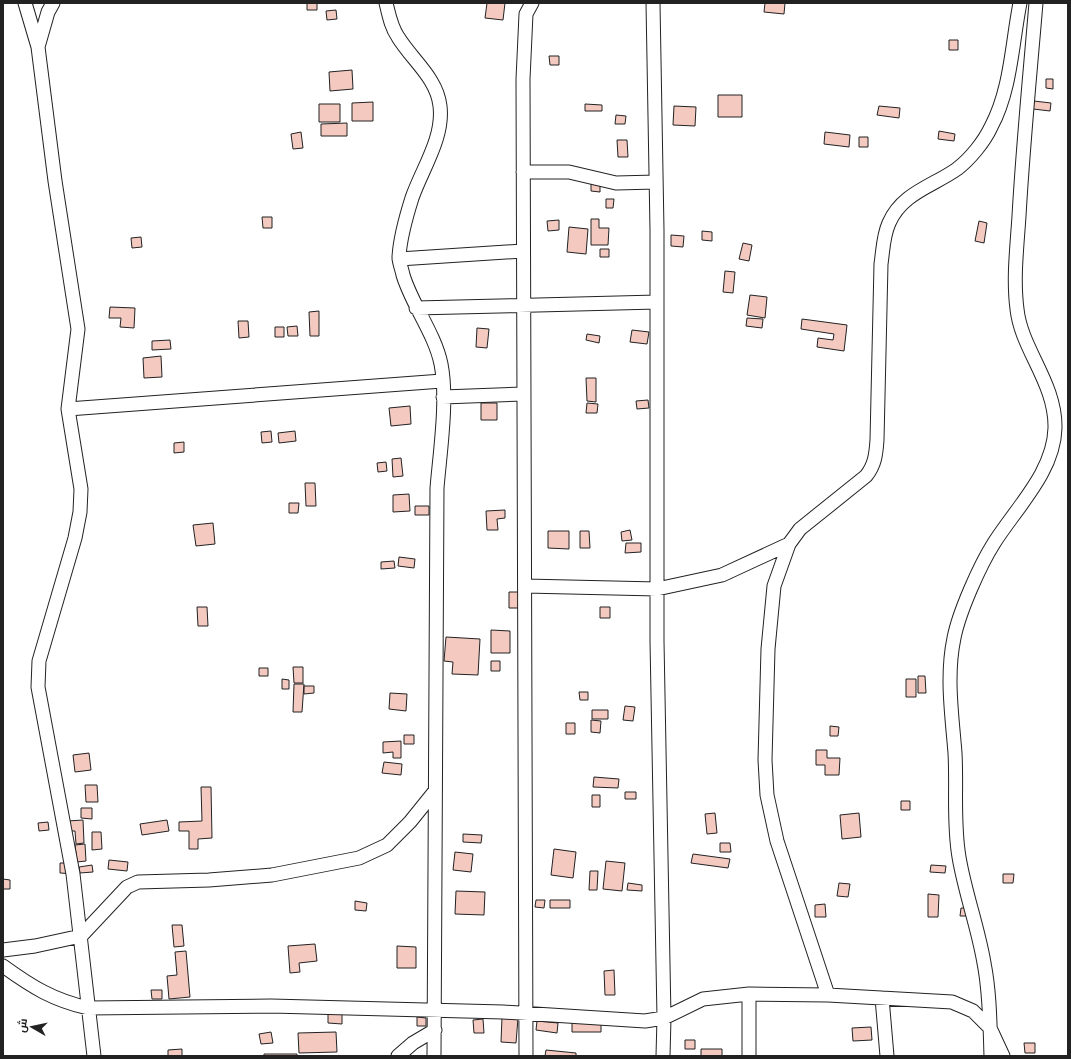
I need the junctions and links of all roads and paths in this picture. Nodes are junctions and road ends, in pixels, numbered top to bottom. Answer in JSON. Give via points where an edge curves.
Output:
{"nodes":[{"id":1,"x":25,"y":3,"type":"edge"},
{"id":2,"x":53,"y":3,"type":"edge"},
{"id":3,"x":386,"y":3,"type":"edge"},
{"id":4,"x":532,"y":3,"type":"edge"},
{"id":5,"x":653,"y":3,"type":"edge"},
{"id":6,"x":1020,"y":3,"type":"edge"},
{"id":7,"x":1036,"y":3,"type":"edge"},
{"id":8,"x":38,"y":47,"type":"junction"},
{"id":9,"x":523,"y":172,"type":"junction"},
{"id":10,"x":656,"y":182,"type":"junction"},
{"id":11,"x":523,"y":251,"type":"junction"},
{"id":12,"x":399,"y":260,"type":"junction"},
{"id":13,"x":657,"y":302,"type":"junction"},
{"id":14,"x":523,"y":305,"type":"junction"},
{"id":15,"x":416,"y":308,"type":"junction"},
{"id":16,"x":442,"y":381,"type":"junction"},
{"id":17,"x":524,"y":394,"type":"junction"},
{"id":18,"x":442,"y":397,"type":"junction"},
{"id":19,"x":68,"y":409,"type":"junction"},
{"id":20,"x":789,"y":544,"type":"junction"},
{"id":21,"x":524,"y":586,"type":"junction"},
{"id":22,"x":657,"y":589,"type":"junction"},
{"id":23,"x":435,"y":791,"type":"junction"},
{"id":24,"x":81,"y":936,"type":"junction"},
{"id":25,"x":3,"y":950,"type":"edge"},
{"id":26,"x":3,"y":966,"type":"edge"},
{"id":27,"x":749,"y":994,"type":"junction"},
{"id":28,"x":828,"y":995,"type":"junction"},
{"id":29,"x":882,"y":998,"type":"junction"},
{"id":30,"x":88,"y":1008,"type":"junction"},
{"id":31,"x":435,"y":1010,"type":"junction"},
{"id":32,"x":526,"y":1013,"type":"junction"},
{"id":33,"x":664,"y":1018,"type":"junction"},
{"id":34,"x":990,"y":1028,"type":"junction"},
{"id":35,"x":435,"y":1030,"type":"junction"},
{"id":36,"x":94,"y":1056,"type":"edge"},
{"id":37,"x":398,"y":1056,"type":"edge"},
{"id":38,"x":434,"y":1056,"type":"edge"},
{"id":39,"x":526,"y":1056,"type":"edge"},
{"id":40,"x":662,"y":1056,"type":"edge"},
{"id":41,"x":749,"y":1056,"type":"edge"},
{"id":42,"x":887,"y":1056,"type":"edge"},
{"id":43,"x":991,"y":1056,"type":"edge"},
{"id":44,"x":1003,"y":1056,"type":"edge"}],
"edges":[{"from":1,"to":8,"type":"street"},
{"from":2,"to":8,"type":"street"},
{"from":3,"to":12,"type":"street","via":[[397,37],[431,81],[438,94],[441,108],[434,144],[412,198]]},
{"from":4,"to":9,"type":"street","via":[[526,14]]},
{"from":5,"to":10,"type":"street"},
{"from":6,"to":20,"type":"street","via":[[1002,98],[992,127],[976,149],[957,168],[911,195],[889,223],[881,264],[877,440],[876,460],[872,470],[800,528]]},
{"from":7,"to":34,"type":"street","via":[[1015,285],[1017,312],[1052,403],[1055,430],[1047,463],[1025,502],[994,543],[968,596],[954,637],[949,676],[956,766],[955,824],[959,857],[985,965]]},
{"from":8,"to":19,"type":"street","via":[[78,329]]},
{"from":9,"to":10,"type":"street","via":[[569,172],[616,183]]},
{"from":9,"to":11,"type":"street"},
{"from":10,"to":13,"type":"street"},
{"from":11,"to":12,"type":"street"},
{"from":11,"to":14,"type":"street"},
{"from":12,"to":15,"type":"street"},
{"from":13,"to":14,"type":"street"},
{"from":13,"to":22,"type":"street"},
{"from":14,"to":15,"type":"street"},
{"from":14,"to":17,"type":"street"},
{"from":15,"to":16,"type":"street","via":[[436,348],[441,364]]},
{"from":16,"to":18,"type":"street"},
{"from":16,"to":19,"type":"street"},
{"from":17,"to":18,"type":"street"},
{"from":17,"to":21,"type":"street"},
{"from":18,"to":23,"type":"street","via":[[437,488]]},
{"from":19,"to":24,"type":"street","via":[[81,489],[80,512],[75,538],[39,661],[38,687],[73,874]]},
{"from":20,"to":22,"type":"street","via":[[722,575]]},
{"from":20,"to":28,"type":"street","via":[[774,586],[768,649],[765,760],[767,795],[777,841]]},
{"from":21,"to":22,"type":"street"},
{"from":21,"to":32,"type":"street"},
{"from":22,"to":33,"type":"street"},
{"from":23,"to":24,"type":"street","via":[[387,845],[359,858],[272,875],[138,882],[127,888]]},
{"from":23,"to":31,"type":"street"},
{"from":24,"to":25,"type":"street"},
{"from":24,"to":30,"type":"street"},
{"from":26,"to":30,"type":"street","via":[[34,988],[66,1003]]},
{"from":27,"to":28,"type":"street"},
{"from":27,"to":33,"type":"street","via":[[703,999]]},
{"from":27,"to":41,"type":"street"},
{"from":28,"to":29,"type":"street"},
{"from":29,"to":34,"type":"street","via":[[952,1002],[973,1011]]},
{"from":29,"to":42,"type":"street"},
{"from":30,"to":31,"type":"street","via":[[271,1006]]},
{"from":30,"to":36,"type":"street"},
{"from":31,"to":32,"type":"street"},
{"from":31,"to":35,"type":"street"},
{"from":32,"to":33,"type":"street","via":[[646,1021]]},
{"from":32,"to":39,"type":"street"},
{"from":33,"to":40,"type":"street"},
{"from":34,"to":43,"type":"street"},
{"from":34,"to":44,"type":"street"},
{"from":35,"to":37,"type":"street","via":[[413,1043]]},
{"from":35,"to":38,"type":"street"}]}
